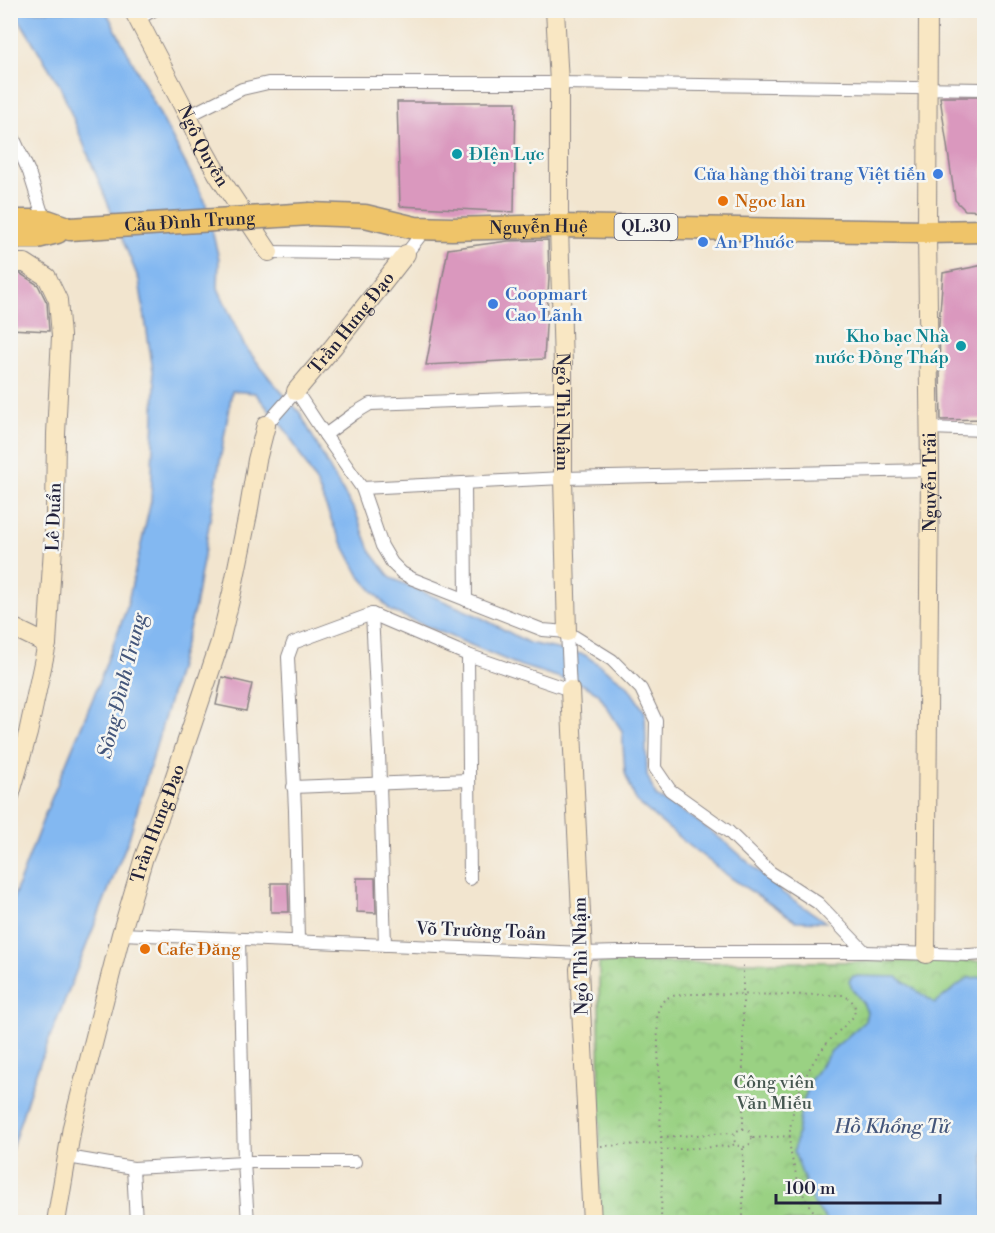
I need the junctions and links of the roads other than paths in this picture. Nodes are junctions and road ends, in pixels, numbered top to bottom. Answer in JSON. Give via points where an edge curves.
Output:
{"nodes":[{"id":1,"x":154,"y":10,"type":"edge"},
{"id":2,"x":555,"y":10,"type":"edge"},
{"id":3,"x":928,"y":10,"type":"edge"},
{"id":4,"x":135,"y":15,"type":"edge"},
{"id":5,"x":559,"y":83,"type":"junction"},
{"id":6,"x":929,"y":88,"type":"junction"},
{"id":7,"x":984,"y":89,"type":"edge"},
{"id":8,"x":188,"y":116,"type":"junction"},
{"id":9,"x":10,"y":130,"type":"edge"},
{"id":10,"x":310,"y":214,"type":"joint"},
{"id":11,"x":10,"y":221,"type":"edge"},
{"id":12,"x":47,"y":221,"type":"junction"},
{"id":13,"x":559,"y":226,"type":"junction"},
{"id":14,"x":426,"y":228,"type":"junction"},
{"id":15,"x":70,"y":229,"type":"junction"},
{"id":16,"x":984,"y":231,"type":"edge"},
{"id":17,"x":927,"y":232,"type":"junction"},
{"id":18,"x":10,"y":237,"type":"edge"},
{"id":19,"x":269,"y":252,"type":"joint"},
{"id":20,"x":406,"y":254,"type":"junction"},
{"id":21,"x":10,"y":263,"type":"edge"},
{"id":22,"x":296,"y":391,"type":"junction"},
{"id":23,"x":563,"y":397,"type":"junction"},
{"id":24,"x":266,"y":425,"type":"joint"},
{"id":25,"x":930,"y":428,"type":"junction"},
{"id":26,"x":984,"y":430,"type":"edge"},
{"id":27,"x":325,"y":435,"type":"junction"},
{"id":28,"x":930,"y":470,"type":"junction"},
{"id":29,"x":563,"y":478,"type":"junction"},
{"id":30,"x":465,"y":483,"type":"junction"},
{"id":31,"x":362,"y":488,"type":"junction"},
{"id":32,"x":466,"y":600,"type":"junction"},
{"id":33,"x":372,"y":614,"type":"junction"},
{"id":34,"x":10,"y":626,"type":"edge"},
{"id":35,"x":567,"y":632,"type":"junction"},
{"id":36,"x":47,"y":644,"type":"junction"},
{"id":37,"x":468,"y":655,"type":"junction"},
{"id":38,"x":570,"y":690,"type":"junction"},
{"id":39,"x":469,"y":780,"type":"junction"},
{"id":40,"x":380,"y":783,"type":"junction"},
{"id":41,"x":293,"y":787,"type":"junction"},
{"id":42,"x":10,"y":796,"type":"edge"},
{"id":43,"x":470,"y":879,"type":"dead end"},
{"id":44,"x":121,"y":934,"type":"junction"},
{"id":45,"x":239,"y":939,"type":"junction"},
{"id":46,"x":298,"y":941,"type":"junction"},
{"id":47,"x":385,"y":945,"type":"junction"},
{"id":48,"x":865,"y":952,"type":"junction"},
{"id":49,"x":583,"y":953,"type":"junction"},
{"id":50,"x":926,"y":954,"type":"junction"},
{"id":51,"x":984,"y":954,"type":"edge"},
{"id":52,"x":68,"y":1157,"type":"junction"},
{"id":53,"x":244,"y":1162,"type":"junction"},
{"id":54,"x":355,"y":1162,"type":"dead end"},
{"id":55,"x":133,"y":1168,"type":"junction"},
{"id":56,"x":56,"y":1222,"type":"edge"},
{"id":57,"x":136,"y":1222,"type":"edge"},
{"id":58,"x":248,"y":1222,"type":"edge"},
{"id":59,"x":592,"y":1222,"type":"edge"}],
"edges":[{"from":1,"to":4,"type":"street"},
{"from":2,"to":5,"type":"street","name":"Ngô Thì Nhậm"},
{"from":3,"to":6,"type":"street","name":"Nguyễn Trãi"},
{"from":4,"to":8,"type":"street","name":"Ngô Quyền"},
{"from":5,"to":6,"type":"street"},
{"from":5,"to":8,"type":"street","via":[[268,83],[242,89]]},
{"from":5,"to":13,"type":"street","name":"Ngô Thì Nhậm"},
{"from":6,"to":7,"type":"street"},
{"from":6,"to":17,"type":"street","name":"Nguyễn Trãi"},
{"from":8,"to":19,"type":"street","name":"Ngô Quyền","via":[[218,175]]},
{"from":9,"to":12,"type":"street"},
{"from":10,"to":14,"type":"highway","name":"Nguyễn Huệ","number":"QL.30","via":[[365,216]]},
{"from":10,"to":15,"type":"highway","name":"Cầu Đình Trung","number":"QL.30","bridge":true},
{"from":11,"to":12,"type":"highway","number":"QL.30"},
{"from":12,"to":15,"type":"highway","number":"QL.30"},
{"from":13,"to":14,"type":"highway","name":"Nguyễn Huệ","number":"QL.30"},
{"from":13,"to":17,"type":"highway","name":"Nguyễn Huệ","number":"QL.30"},
{"from":13,"to":23,"type":"street","name":"Ngô Thì Nhậm"},
{"from":14,"to":20,"type":"street"},
{"from":15,"to":18,"type":"highway","number":"QL.30","via":[[37,237]]},
{"from":16,"to":17,"type":"highway","name":"Nguyễn Huệ","number":"QL.30"},
{"from":17,"to":25,"type":"street","name":"Nguyễn Trãi"},
{"from":19,"to":20,"type":"street","name":"Ngô Quyền"},
{"from":20,"to":22,"type":"street","name":"Trần Hưng Đạo"},
{"from":21,"to":36,"type":"street","name":"Lê Duẩn","via":[[25,263],[46,277],[58,300],[61,336]]},
{"from":22,"to":24,"type":"street"},
{"from":22,"to":27,"type":"street"},
{"from":23,"to":27,"type":"street","via":[[370,404]]},
{"from":23,"to":29,"type":"street","name":"Ngô Thì Nhậm"},
{"from":24,"to":44,"type":"street","name":"Trần Hưng Đạo","via":[[220,642]]},
{"from":25,"to":26,"type":"street"},
{"from":25,"to":28,"type":"street","name":"Nguyễn Trãi"},
{"from":27,"to":31,"type":"street"},
{"from":28,"to":29,"type":"street"},
{"from":28,"to":50,"type":"street","name":"Nguyễn Trãi"},
{"from":29,"to":30,"type":"street"},
{"from":29,"to":35,"type":"street","name":"Ngô Thì Nhậm"},
{"from":30,"to":31,"type":"street"},
{"from":30,"to":32,"type":"street"},
{"from":31,"to":32,"type":"street","via":[[392,563],[413,579]]},
{"from":32,"to":35,"type":"street","via":[[543,630]]},
{"from":33,"to":37,"type":"street"},
{"from":33,"to":40,"type":"street"},
{"from":33,"to":41,"type":"street","via":[[292,643],[288,657]]},
{"from":34,"to":36,"type":"street"},
{"from":35,"to":38,"type":"street"},
{"from":35,"to":48,"type":"street","via":[[612,660],[641,689],[656,721],[656,768],[670,790],[729,832],[770,872],[818,903]]},
{"from":36,"to":42,"type":"street","name":"Lê Duẩn"},
{"from":37,"to":38,"type":"street"},
{"from":37,"to":39,"type":"street"},
{"from":38,"to":49,"type":"street","name":"Ngô Thì Nhậm"},
{"from":39,"to":40,"type":"street"},
{"from":39,"to":43,"type":"street"},
{"from":40,"to":41,"type":"street"},
{"from":40,"to":47,"type":"street"},
{"from":41,"to":46,"type":"street"},
{"from":44,"to":45,"type":"street","name":"Võ Trường Toản"},
{"from":44,"to":52,"type":"street","name":"Trần Hưng Đạo","via":[[72,1127]]},
{"from":45,"to":46,"type":"street","name":"Võ Trường Toản"},
{"from":45,"to":53,"type":"street"},
{"from":46,"to":47,"type":"street","name":"Võ Trường Toản"},
{"from":47,"to":49,"type":"street","name":"Võ Trường Toản"},
{"from":48,"to":49,"type":"street","name":"Võ Trường Toản"},
{"from":48,"to":50,"type":"street","name":"Võ Trường Toản"},
{"from":49,"to":59,"type":"street","name":"Ngô Thì Nhậm","via":[[579,969]]},
{"from":50,"to":51,"type":"street","name":"Võ Trường Toản"},
{"from":52,"to":55,"type":"street"},
{"from":52,"to":56,"type":"street","name":"Trần Hưng Đạo"},
{"from":53,"to":54,"type":"street"},
{"from":53,"to":55,"type":"street"},
{"from":53,"to":58,"type":"street"},
{"from":55,"to":57,"type":"street"}]}
